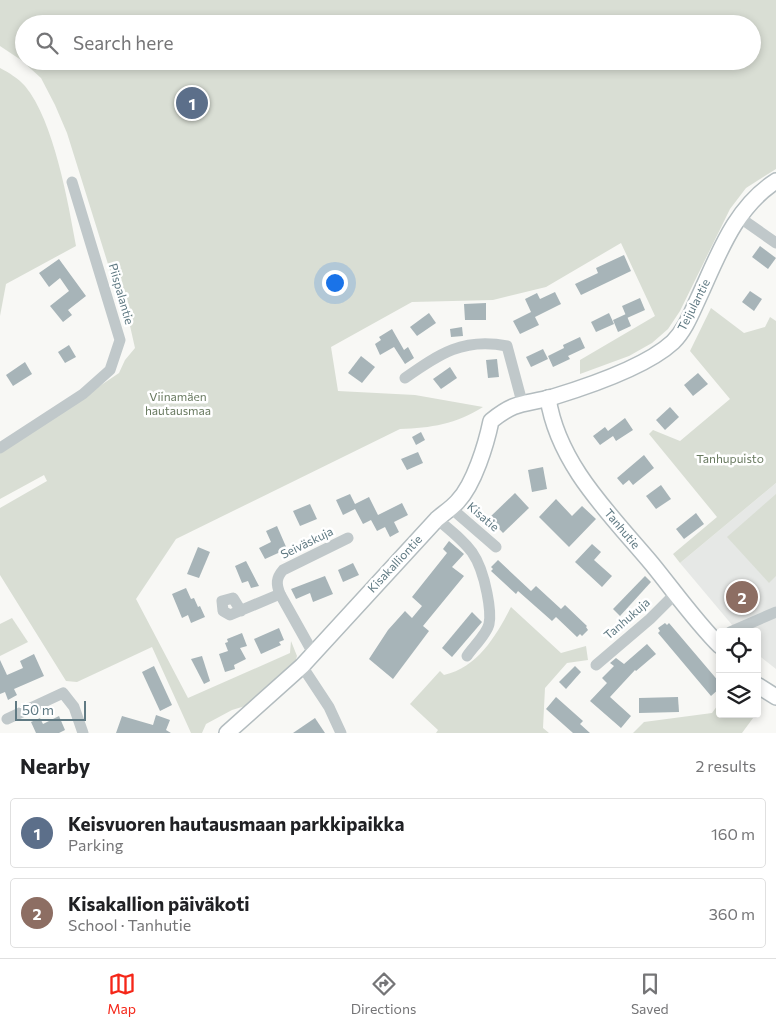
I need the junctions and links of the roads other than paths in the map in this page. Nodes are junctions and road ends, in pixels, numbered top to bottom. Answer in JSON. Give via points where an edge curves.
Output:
{"nodes":[{"id":1,"x":776,"y":181,"type":"edge"},
{"id":2,"x":72,"y":182,"type":"dead end"},
{"id":3,"x":739,"y":218,"type":"junction"},
{"id":4,"x":776,"y":243,"type":"edge"},
{"id":5,"x":404,"y":378,"type":"dead end"},
{"id":6,"x":548,"y":398,"type":"junction"},
{"id":7,"x":522,"y":402,"type":"junction"},
{"id":8,"x":0,"y":448,"type":"edge"},
{"id":9,"x":451,"y":508,"type":"junction"},
{"id":10,"x":437,"y":519,"type":"junction"},
{"id":11,"x":348,"y":538,"type":"dead end"},
{"id":12,"x":496,"y":547,"type":"dead end"},
{"id":13,"x":280,"y":594,"type":"junction"},
{"id":14,"x":676,"y":594,"type":"junction"},
{"id":15,"x":241,"y":611,"type":"dead end"},
{"id":16,"x":776,"y":612,"type":"edge"},
{"id":17,"x":738,"y":628,"type":"edge"},
{"id":18,"x":716,"y":640,"type":"edge"},
{"id":19,"x":313,"y":653,"type":"junction"},
{"id":20,"x":467,"y":656,"type":"dead end"},
{"id":21,"x":596,"y":665,"type":"dead end"},
{"id":22,"x":302,"y":666,"type":"junction"},
{"id":23,"x":761,"y":688,"type":"edge"},
{"id":24,"x":776,"y":697,"type":"edge"},
{"id":25,"x":7,"y":718,"type":"dead end"},
{"id":26,"x":82,"y":733,"type":"edge"},
{"id":27,"x":227,"y":733,"type":"edge"},
{"id":28,"x":342,"y":733,"type":"edge"}],
"edges":[{"from":1,"to":3,"type":"street","name":"Teijulantie","via":[[758,194]]},
{"from":2,"to":8,"type":"street","name":"Piispalantie","via":[[120,340],[110,370],[83,394]]},
{"from":3,"to":4,"type":"street"},
{"from":3,"to":6,"type":"street","name":"Teijulantie","via":[[687,323],[673,342],[602,381]]},
{"from":5,"to":7,"type":"street","via":[[456,347],[500,344],[507,346]]},
{"from":6,"to":7,"type":"street","name":"Kisakalliontie"},
{"from":6,"to":14,"type":"street","name":"Tanhutie","via":[[562,442],[586,485]]},
{"from":7,"to":9,"type":"street","name":"Kisakalliontie","via":[[508,408],[491,422],[468,488]]},
{"from":9,"to":10,"type":"street","name":"Kisakalliontie"},
{"from":9,"to":12,"type":"street","name":"Kisatie"},
{"from":10,"to":19,"type":"street","name":"Kisakalliontie"},
{"from":10,"to":20,"type":"street","via":[[466,542],[479,560],[484,580],[489,625]]},
{"from":11,"to":13,"type":"street","name":"Seiväskuja","via":[[283,570],[276,584]]},
{"from":13,"to":15,"type":"street"},
{"from":13,"to":19,"type":"street"},
{"from":14,"to":18,"type":"street","name":"Tanhutie"},
{"from":14,"to":21,"type":"street","name":"Tanhukuja"},
{"from":16,"to":17,"type":"street"},
{"from":19,"to":22,"type":"street","name":"Kisakalliontie"},
{"from":22,"to":27,"type":"street","name":"Kisakalliontie"},
{"from":22,"to":28,"type":"street"},
{"from":23,"to":24,"type":"street"},
{"from":25,"to":26,"type":"street","via":[[63,693],[74,707]]}]}
